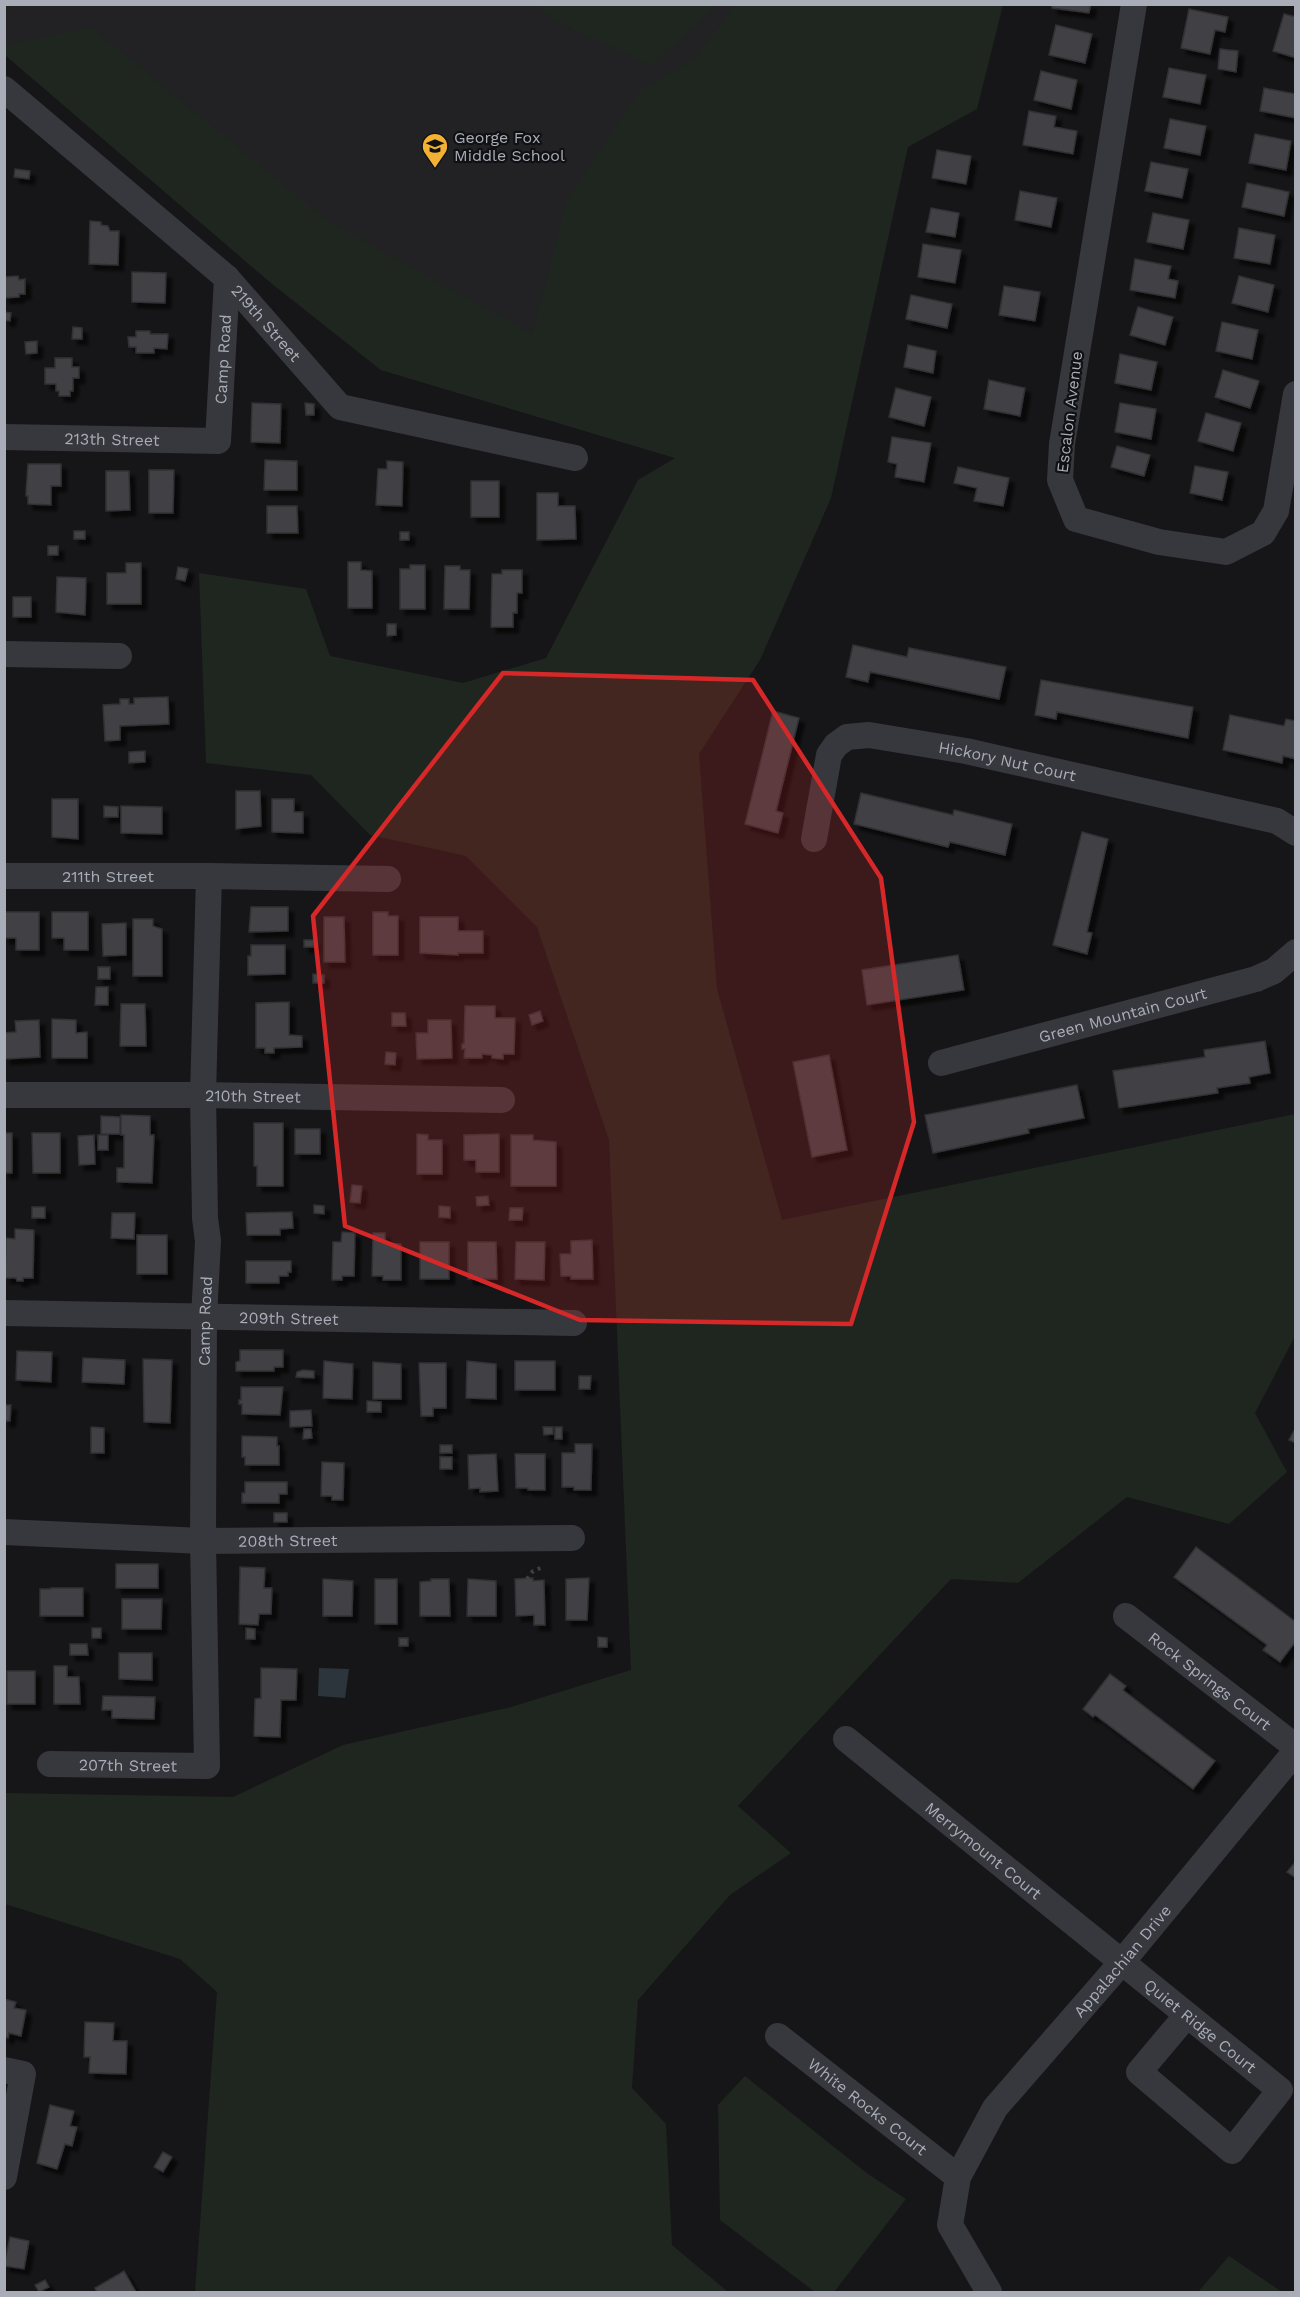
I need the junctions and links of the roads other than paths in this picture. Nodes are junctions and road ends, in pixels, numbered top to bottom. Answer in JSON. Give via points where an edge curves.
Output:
{"nodes":[{"id":1,"x":1134,"y":4,"type":"edge"},
{"id":2,"x":4,"y":90,"type":"edge"},
{"id":3,"x":227,"y":278,"type":"junction"},
{"id":4,"x":1296,"y":394,"type":"edge"},
{"id":5,"x":4,"y":437,"type":"edge"},
{"id":6,"x":218,"y":441,"type":"joint"},
{"id":7,"x":575,"y":458,"type":"dead end"},
{"id":8,"x":4,"y":654,"type":"edge"},
{"id":9,"x":119,"y":656,"type":"dead end"},
{"id":10,"x":1286,"y":827,"type":"edge"},
{"id":11,"x":814,"y":839,"type":"dead end"},
{"id":12,"x":4,"y":876,"type":"edge"},
{"id":13,"x":209,"y":876,"type":"junction"},
{"id":14,"x":388,"y":879,"type":"dead end"},
{"id":15,"x":1296,"y":952,"type":"edge"},
{"id":16,"x":941,"y":1063,"type":"dead end"},
{"id":17,"x":4,"y":1095,"type":"edge"},
{"id":18,"x":203,"y":1095,"type":"junction"},
{"id":19,"x":502,"y":1100,"type":"dead end"},
{"id":20,"x":4,"y":1313,"type":"edge"},
{"id":21,"x":204,"y":1317,"type":"junction"},
{"id":22,"x":574,"y":1323,"type":"dead end"},
{"id":23,"x":4,"y":1532,"type":"edge"},
{"id":24,"x":572,"y":1538,"type":"dead end"},
{"id":25,"x":203,"y":1541,"type":"junction"},
{"id":26,"x":1126,"y":1616,"type":"dead end"},
{"id":27,"x":846,"y":1739,"type":"dead end"},
{"id":28,"x":1296,"y":1749,"type":"edge"},
{"id":29,"x":50,"y":1764,"type":"dead end"},
{"id":30,"x":207,"y":1766,"type":"joint"},
{"id":31,"x":1122,"y":1962,"type":"junction"},
{"id":32,"x":1187,"y":2015,"type":"junction"},
{"id":33,"x":778,"y":2036,"type":"dead end"},
{"id":34,"x":4,"y":2070,"type":"edge"},
{"id":35,"x":958,"y":2176,"type":"junction"},
{"id":36,"x":4,"y":2177,"type":"edge"},
{"id":37,"x":989,"y":2292,"type":"edge"}],
"edges":[{"from":1,"to":4,"type":"street","name":"Escalon Avenue","via":[[1062,444],[1060,480],[1076,519],[1159,542],[1226,552],[1263,533],[1276,510]]},
{"from":2,"to":3,"type":"street","name":"219th Street"},
{"from":3,"to":6,"type":"street","name":"Camp Road"},
{"from":3,"to":7,"type":"street","name":"219th Street","via":[[340,407]]},
{"from":5,"to":6,"type":"street","name":"213th Street"},
{"from":8,"to":9,"type":"street"},
{"from":10,"to":11,"type":"street","name":"Hickory Nut Court","via":[[966,751],[869,735],[846,737],[829,755]]},
{"from":12,"to":13,"type":"street","name":"211th Street"},
{"from":13,"to":14,"type":"street","name":"211th Street"},
{"from":13,"to":18,"type":"street","name":"Camp Road"},
{"from":15,"to":16,"type":"street","name":"Green Mountain Court","via":[[1274,971],[1256,979]]},
{"from":17,"to":18,"type":"street","name":"210th Street"},
{"from":18,"to":19,"type":"street","name":"210th Street"},
{"from":18,"to":21,"type":"street","name":"Camp Road","via":[[207,1240]]},
{"from":20,"to":21,"type":"street","name":"209th Street"},
{"from":21,"to":22,"type":"street","name":"209th Street"},
{"from":21,"to":25,"type":"street","name":"Camp Road"},
{"from":23,"to":25,"type":"street","name":"208th Street"},
{"from":24,"to":25,"type":"street","name":"208th Street"},
{"from":25,"to":30,"type":"street","name":"Camp Road"},
{"from":26,"to":28,"type":"street","name":"Rock Springs Court"},
{"from":27,"to":31,"type":"street","name":"Merrymount Court"},
{"from":28,"to":31,"type":"street","name":"Appalachian Drive"},
{"from":29,"to":30,"type":"street","name":"207th Street"},
{"from":31,"to":32,"type":"street","name":"Quiet Ridge Court"},
{"from":31,"to":35,"type":"street","name":"Appalachian Drive","via":[[995,2108]]},
{"from":32,"to":32,"type":"street","name":"Quiet Ridge Court","via":[[1280,2090],[1232,2151],[1139,2072]]},
{"from":33,"to":35,"type":"street","name":"White Rocks Court"},
{"from":34,"to":36,"type":"street","via":[[24,2074]]},
{"from":35,"to":37,"type":"street","name":"Appalachian Drive","via":[[950,2225]]}]}
